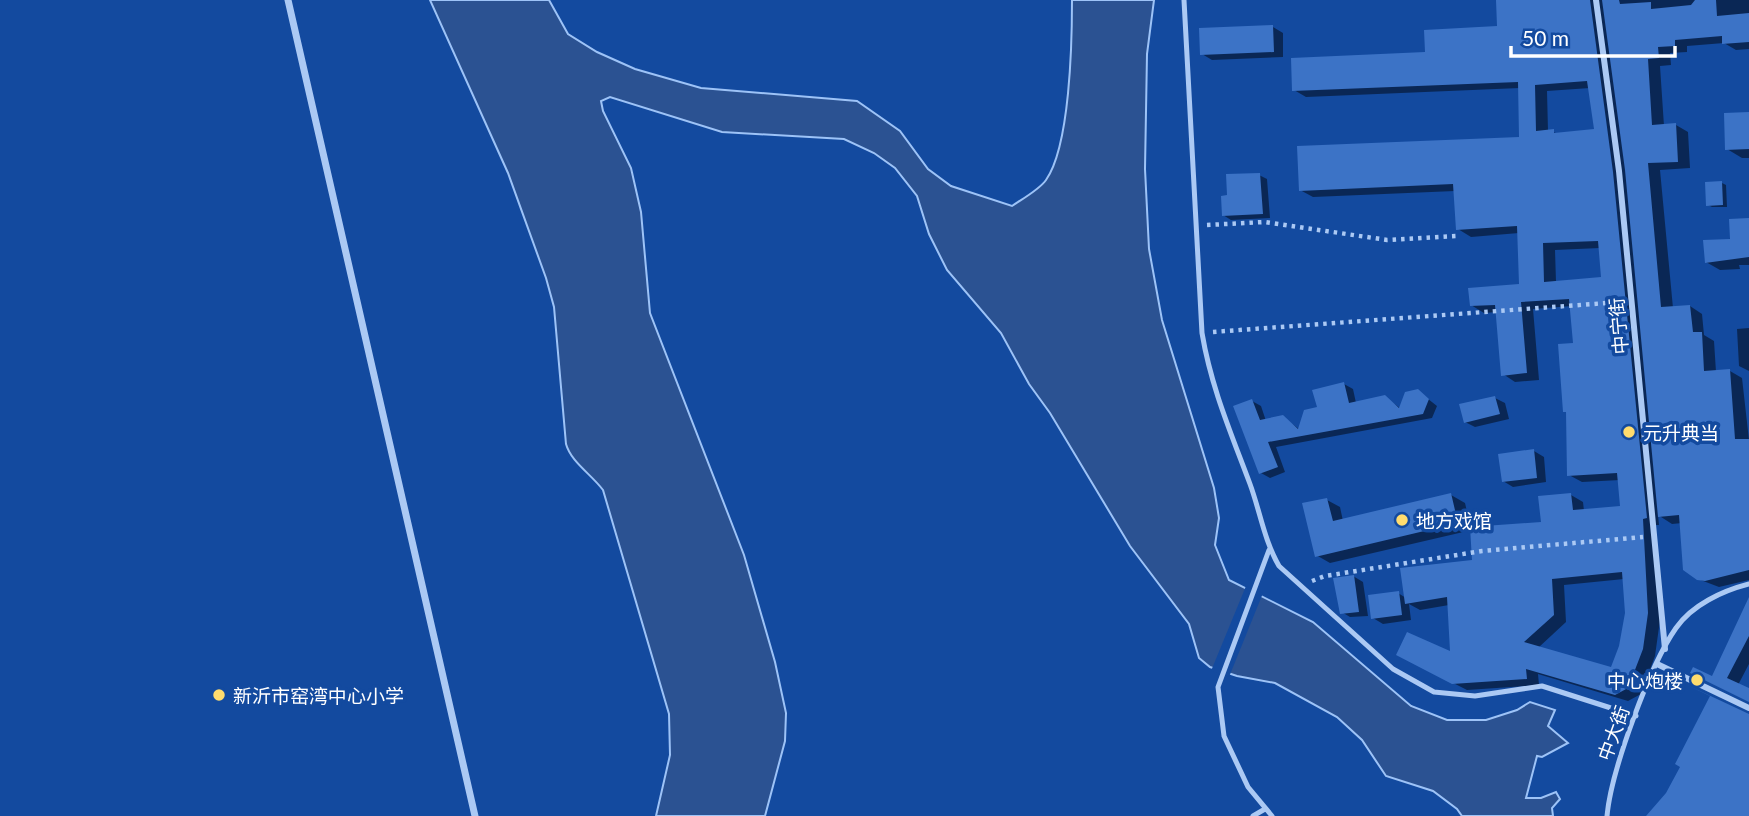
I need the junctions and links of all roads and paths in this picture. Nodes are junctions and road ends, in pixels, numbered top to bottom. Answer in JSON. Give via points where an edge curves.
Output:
{"nodes":[{"id":1,"x":288,"y":0,"type":"edge"},
{"id":2,"x":1184,"y":0,"type":"edge"},
{"id":3,"x":1596,"y":0,"type":"edge"},
{"id":4,"x":1196,"y":225,"type":"junction"},
{"id":5,"x":1457,"y":236,"type":"dead end"},
{"id":6,"x":1632,"y":301,"type":"junction"},
{"id":7,"x":1202,"y":333,"type":"junction"},
{"id":8,"x":1654,"y":536,"type":"junction"},
{"id":9,"x":1269,"y":549,"type":"junction"},
{"id":10,"x":1749,"y":584,"type":"edge"},
{"id":11,"x":1299,"y":587,"type":"junction"},
{"id":12,"x":1665,"y":649,"type":"junction"},
{"id":13,"x":1657,"y":664,"type":"junction"},
{"id":14,"x":1749,"y":708,"type":"edge"},
{"id":15,"x":1636,"y":716,"type":"junction"},
{"id":16,"x":1265,"y":809,"type":"junction"},
{"id":17,"x":475,"y":816,"type":"edge"},
{"id":18,"x":1252,"y":816,"type":"edge"},
{"id":19,"x":1272,"y":816,"type":"edge"},
{"id":20,"x":1607,"y":816,"type":"edge"}],
"edges":[{"from":1,"to":17,"type":"street"},
{"from":2,"to":4,"type":"lane"},
{"from":3,"to":6,"type":"street","name":"中宁街"},
{"from":4,"to":5,"type":"path","via":[[1265,222],[1387,240]]},
{"from":4,"to":7,"type":"lane"},
{"from":6,"to":7,"type":"path"},
{"from":6,"to":8,"type":"street","name":"中宁街"},
{"from":7,"to":9,"type":"lane","via":[[1216,399],[1251,487]]},
{"from":8,"to":11,"type":"path","via":[[1482,551],[1325,576]]},
{"from":8,"to":12,"type":"street","name":"中宁街"},
{"from":9,"to":11,"type":"lane"},
{"from":9,"to":16,"type":"lane","via":[[1220,677],[1219,708],[1224,736],[1248,787]]},
{"from":10,"to":12,"type":"lane","name":"中大街","via":[[1692,611]]},
{"from":11,"to":15,"type":"lane","via":[[1393,669],[1434,692],[1475,695],[1542,686]]},
{"from":12,"to":13,"type":"lane","name":"中大街"},
{"from":13,"to":14,"type":"street"},
{"from":13,"to":15,"type":"lane","name":"中大街"},
{"from":15,"to":20,"type":"lane","name":"中大街","via":[[1614,776]]},
{"from":16,"to":18,"type":"lane"},
{"from":16,"to":19,"type":"lane"}]}
